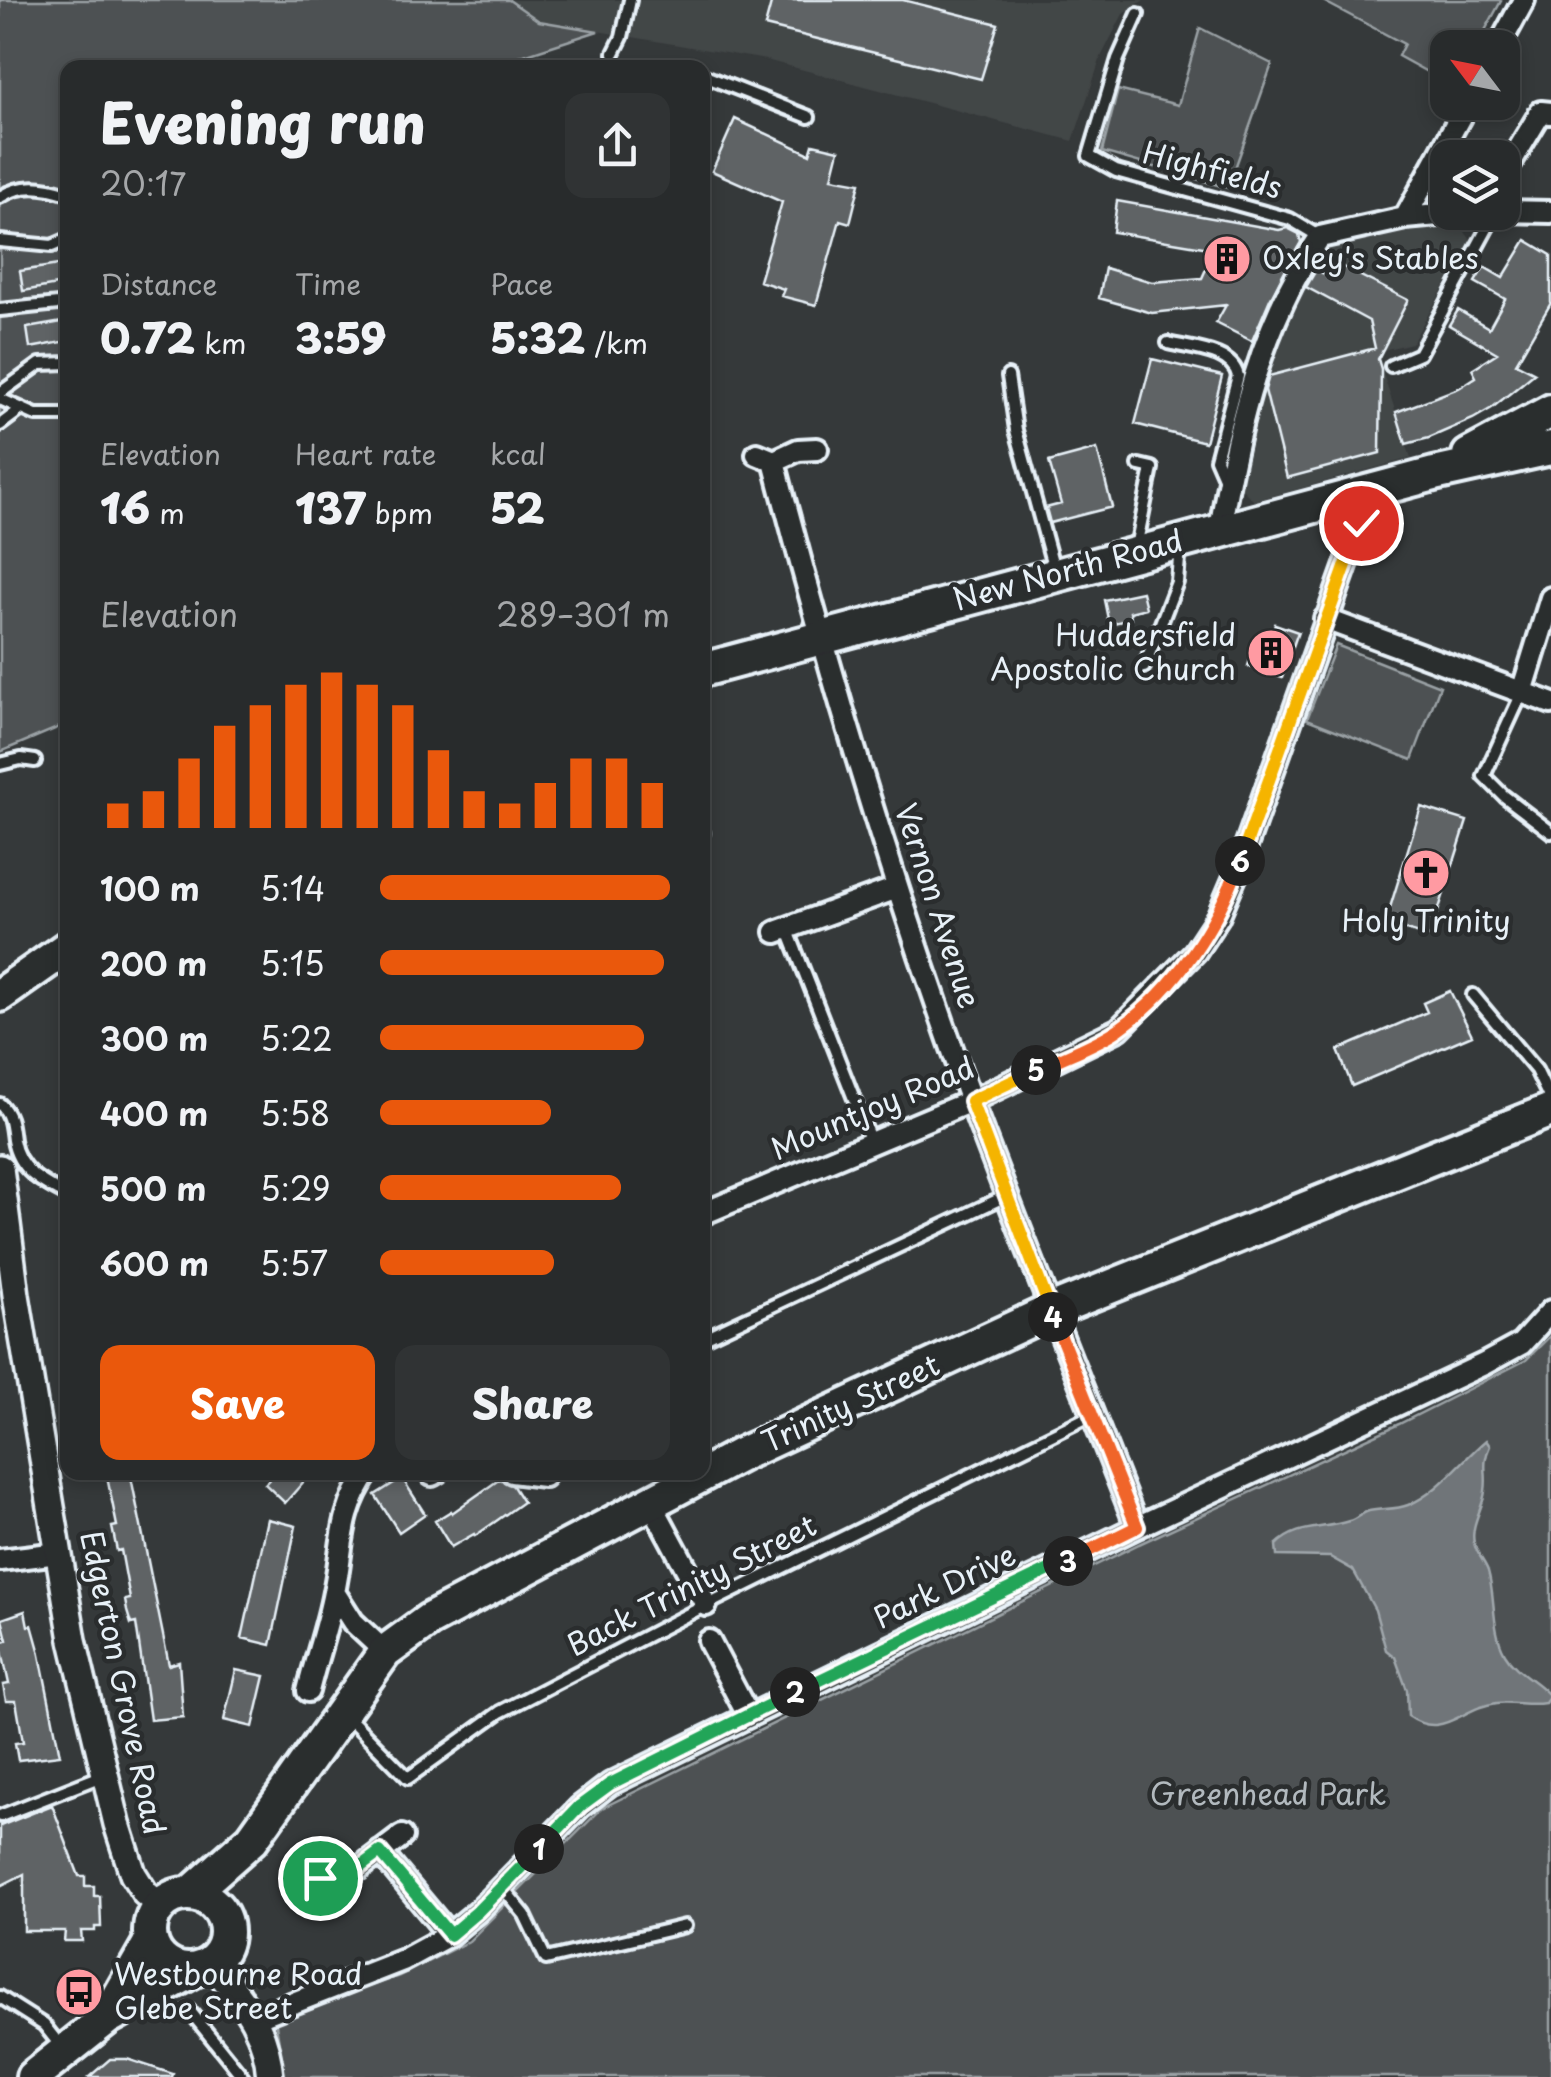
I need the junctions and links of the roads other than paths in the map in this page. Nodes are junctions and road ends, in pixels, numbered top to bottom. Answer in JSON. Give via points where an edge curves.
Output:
{"nodes":[{"id":1,"x":630,"y":0,"type":"edge"},
{"id":2,"x":1524,"y":0,"type":"edge"},
{"id":3,"x":1138,"y":14,"type":"dead end"},
{"id":4,"x":1508,"y":30,"type":"edge"},
{"id":5,"x":614,"y":53,"type":"dead end"},
{"id":6,"x":710,"y":79,"type":"edge"},
{"id":7,"x":1551,"y":113,"type":"edge"},
{"id":8,"x":809,"y":117,"type":"dead end"},
{"id":9,"x":1458,"y":120,"type":"edge"},
{"id":10,"x":1520,"y":146,"type":"edge"},
{"id":11,"x":60,"y":191,"type":"edge"},
{"id":12,"x":0,"y":196,"type":"edge"},
{"id":13,"x":1520,"y":212,"type":"edge"},
{"id":14,"x":1551,"y":212,"type":"edge"},
{"id":15,"x":1430,"y":216,"type":"edge"},
{"id":16,"x":1405,"y":218,"type":"junction"},
{"id":17,"x":1490,"y":230,"type":"edge"},
{"id":18,"x":1320,"y":237,"type":"junction"},
{"id":19,"x":0,"y":241,"type":"edge"},
{"id":20,"x":60,"y":242,"type":"edge"},
{"id":21,"x":60,"y":305,"type":"edge"},
{"id":22,"x":0,"y":310,"type":"edge"},
{"id":23,"x":1168,"y":342,"type":"dead end"},
{"id":24,"x":60,"y":363,"type":"edge"},
{"id":25,"x":1391,"y":366,"type":"dead end"},
{"id":26,"x":1008,"y":376,"type":"dead end"},
{"id":27,"x":0,"y":396,"type":"edge"},
{"id":28,"x":20,"y":410,"type":"junction"},
{"id":29,"x":1549,"y":410,"type":"edge"},
{"id":30,"x":60,"y":415,"type":"edge"},
{"id":31,"x":0,"y":425,"type":"edge"},
{"id":32,"x":817,"y":448,"type":"dead end"},
{"id":33,"x":1551,"y":448,"type":"edge"},
{"id":34,"x":1139,"y":465,"type":"dead end"},
{"id":35,"x":1434,"y":474,"type":"junction"},
{"id":36,"x":1228,"y":486,"type":"junction"},
{"id":37,"x":1359,"y":493,"type":"junction"},
{"id":38,"x":1220,"y":530,"type":"junction"},
{"id":39,"x":1181,"y":541,"type":"junction"},
{"id":40,"x":1135,"y":553,"type":"junction"},
{"id":41,"x":1055,"y":574,"type":"junction"},
{"id":42,"x":1551,"y":598,"type":"edge"},
{"id":43,"x":1325,"y":620,"type":"junction"},
{"id":44,"x":820,"y":637,"type":"junction"},
{"id":45,"x":1144,"y":667,"type":"dead end"},
{"id":46,"x":710,"y":668,"type":"edge"},
{"id":47,"x":1522,"y":692,"type":"junction"},
{"id":48,"x":1551,"y":703,"type":"edge"},
{"id":49,"x":34,"y":761,"type":"dead end"},
{"id":50,"x":0,"y":764,"type":"edge"},
{"id":51,"x":1551,"y":832,"type":"edge"},
{"id":52,"x":897,"y":888,"type":"junction"},
{"id":53,"x":782,"y":930,"type":"joint"},
{"id":54,"x":60,"y":953,"type":"edge"},
{"id":55,"x":0,"y":995,"type":"edge"},
{"id":56,"x":1472,"y":995,"type":"dead end"},
{"id":57,"x":971,"y":1101,"type":"junction"},
{"id":58,"x":1551,"y":1101,"type":"edge"},
{"id":59,"x":0,"y":1104,"type":"edge"},
{"id":60,"x":1551,"y":1110,"type":"edge"},
{"id":61,"x":871,"y":1144,"type":"junction"},
{"id":62,"x":0,"y":1168,"type":"edge"},
{"id":63,"x":60,"y":1191,"type":"edge"},
{"id":64,"x":1007,"y":1196,"type":"junction"},
{"id":65,"x":710,"y":1211,"type":"edge"},
{"id":66,"x":1050,"y":1311,"type":"junction"},
{"id":67,"x":1551,"y":1311,"type":"edge"},
{"id":68,"x":710,"y":1335,"type":"edge"},
{"id":69,"x":1093,"y":1415,"type":"junction"},
{"id":70,"x":710,"y":1472,"type":"edge"},
{"id":71,"x":364,"y":1480,"type":"edge"},
{"id":72,"x":692,"y":1480,"type":"edge"},
{"id":73,"x":650,"y":1500,"type":"junction"},
{"id":74,"x":1137,"y":1527,"type":"junction"},
{"id":75,"x":59,"y":1553,"type":"junction"},
{"id":76,"x":0,"y":1560,"type":"edge"},
{"id":77,"x":334,"y":1592,"type":"junction"},
{"id":78,"x":706,"y":1605,"type":"junction"},
{"id":79,"x":709,"y":1641,"type":"dead end"},
{"id":80,"x":385,"y":1652,"type":"junction"},
{"id":81,"x":308,"y":1691,"type":"dead end"},
{"id":82,"x":342,"y":1712,"type":"junction"},
{"id":83,"x":748,"y":1714,"type":"junction"},
{"id":84,"x":105,"y":1775,"type":"junction"},
{"id":85,"x":0,"y":1816,"type":"edge"},
{"id":86,"x":402,"y":1836,"type":"dead end"},
{"id":87,"x":252,"y":1839,"type":"junction"},
{"id":88,"x":380,"y":1852,"type":"junction"},
{"id":89,"x":320,"y":1878,"type":"dead end"},
{"id":90,"x":502,"y":1887,"type":"junction"},
{"id":91,"x":190,"y":1893,"type":"junction"},
{"id":92,"x":160,"y":1906,"type":"junction"},
{"id":93,"x":224,"y":1918,"type":"junction"},
{"id":94,"x":686,"y":1926,"type":"dead end"},
{"id":95,"x":450,"y":1935,"type":"junction"},
{"id":96,"x":151,"y":1941,"type":"junction"},
{"id":97,"x":204,"y":1966,"type":"junction"},
{"id":98,"x":0,"y":1998,"type":"edge"},
{"id":99,"x":189,"y":2010,"type":"dead end"},
{"id":100,"x":108,"y":2018,"type":"junction"},
{"id":101,"x":255,"y":2018,"type":"junction"},
{"id":102,"x":53,"y":2066,"type":"edge"},
{"id":103,"x":242,"y":2077,"type":"edge"},
{"id":104,"x":270,"y":2077,"type":"edge"}],
"edges":[{"from":1,"to":5,"type":"lane"},
{"from":2,"to":4,"type":"street"},
{"from":3,"to":18,"type":"lane","name":"Highfields","via":[[1089,156],[1116,171],[1290,219]]},
{"from":6,"to":8,"type":"lane"},
{"from":7,"to":10,"type":"street","via":[[1540,112]]},
{"from":9,"to":16,"type":"street"},
{"from":11,"to":12,"type":"lane","via":[[41,185]]},
{"from":13,"to":14,"type":"street"},
{"from":15,"to":16,"type":"street"},
{"from":16,"to":18,"type":"street"},
{"from":17,"to":25,"type":"lane","via":[[1418,354]]},
{"from":18,"to":36,"type":"street","via":[[1271,330]]},
{"from":19,"to":20,"type":"lane"},
{"from":21,"to":22,"type":"lane"},
{"from":23,"to":36,"type":"lane","via":[[1228,358],[1237,369],[1216,459]]},
{"from":24,"to":27,"type":"lane","via":[[40,364]]},
{"from":26,"to":41,"type":"lane"},
{"from":27,"to":28,"type":"lane"},
{"from":28,"to":30,"type":"lane"},
{"from":28,"to":31,"type":"lane"},
{"from":29,"to":35,"type":"highway","name":"New North Road"},
{"from":32,"to":44,"type":"street","name":"Vernon Avenue","via":[[766,458]]},
{"from":33,"to":35,"type":"highway","name":"New North Road"},
{"from":34,"to":40,"type":"lane","via":[[1152,468]]},
{"from":35,"to":37,"type":"highway","name":"New North Road"},
{"from":36,"to":38,"type":"street"},
{"from":37,"to":38,"type":"highway","name":"New North Road"},
{"from":37,"to":43,"type":"street","name":"Mountjoy Road","via":[[1361,523]]},
{"from":38,"to":39,"type":"highway","name":"New North Road"},
{"from":39,"to":40,"type":"highway","name":"New North Road"},
{"from":39,"to":45,"type":"lane","via":[[1177,582]]},
{"from":40,"to":41,"type":"highway","name":"New North Road"},
{"from":41,"to":44,"type":"highway","name":"New North Road"},
{"from":42,"to":47,"type":"street"},
{"from":43,"to":47,"type":"street"},
{"from":43,"to":57,"type":"street","name":"Mountjoy Road","via":[[1235,877],[1195,952],[1119,1029]]},
{"from":44,"to":46,"type":"highway","name":"New North Road"},
{"from":44,"to":52,"type":"street","name":"Vernon Avenue"},
{"from":47,"to":48,"type":"street"},
{"from":47,"to":51,"type":"lane","via":[[1484,776]]},
{"from":49,"to":50,"type":"lane"},
{"from":52,"to":53,"type":"street"},
{"from":52,"to":57,"type":"street","name":"Vernon Avenue"},
{"from":53,"to":61,"type":"lane"},
{"from":54,"to":55,"type":"highway"},
{"from":56,"to":58,"type":"lane","via":[[1536,1070]]},
{"from":57,"to":61,"type":"street","name":"Mountjoy Road"},
{"from":57,"to":64,"type":"street","name":"Vernon Avenue"},
{"from":59,"to":63,"type":"lane","via":[[28,1172]]},
{"from":60,"to":66,"type":"highway","name":"Trinity Street"},
{"from":61,"to":65,"type":"street","name":"Mountjoy Road"},
{"from":62,"to":75,"type":"street","name":"Edgerton Grove Road"},
{"from":64,"to":66,"type":"street","name":"Vernon Avenue"},
{"from":64,"to":68,"type":"lane"},
{"from":66,"to":69,"type":"street","name":"Vernon Avenue"},
{"from":66,"to":70,"type":"highway","name":"Trinity Street"},
{"from":67,"to":74,"type":"street","name":"Park Drive","via":[[1521,1344],[1484,1364]]},
{"from":69,"to":74,"type":"street","name":"Vernon Avenue"},
{"from":69,"to":78,"type":"lane","name":"Back Trinity Street"},
{"from":71,"to":77,"type":"street","via":[[348,1511]]},
{"from":72,"to":73,"type":"highway","name":"Trinity Street"},
{"from":73,"to":78,"type":"street"},
{"from":73,"to":80,"type":"highway","name":"Trinity Street","via":[[429,1620]]},
{"from":74,"to":83,"type":"street","name":"Park Drive"},
{"from":75,"to":76,"type":"street"},
{"from":75,"to":84,"type":"street","name":"Edgerton Grove Road"},
{"from":77,"to":80,"type":"street"},
{"from":77,"to":81,"type":"street"},
{"from":78,"to":82,"type":"lane","name":"Back Trinity Street","via":[[500,1712],[408,1778]]},
{"from":79,"to":83,"type":"street"},
{"from":80,"to":82,"type":"highway","name":"Trinity Street"},
{"from":82,"to":87,"type":"highway","name":"Trinity Street"},
{"from":83,"to":90,"type":"street","name":"Park Drive","via":[[610,1784]]},
{"from":84,"to":85,"type":"lane"},
{"from":84,"to":92,"type":"street","name":"Edgerton Grove Road","via":[[133,1874]]},
{"from":86,"to":88,"type":"street"},
{"from":87,"to":91,"type":"highway","name":"Trinity Street"},
{"from":87,"to":93,"type":"highway","name":"Trinity Street"},
{"from":88,"to":89,"type":"street","via":[[332,1883]]},
{"from":88,"to":95,"type":"street"},
{"from":90,"to":94,"type":"lane","via":[[525,1915],[546,1959]]},
{"from":90,"to":95,"type":"street","name":"Park Drive"},
{"from":91,"to":92,"type":"highway"},
{"from":91,"to":93,"type":"highway","via":[[211,1900]]},
{"from":92,"to":96,"type":"highway"},
{"from":93,"to":97,"type":"highway","via":[[225,1942]]},
{"from":95,"to":101,"type":"street","name":"Park Drive"},
{"from":96,"to":97,"type":"highway","via":[[163,1961],[184,1970]]},
{"from":96,"to":100,"type":"highway"},
{"from":97,"to":100,"type":"highway"},
{"from":97,"to":101,"type":"street"},
{"from":98,"to":102,"type":"lane","via":[[49,2029]]},
{"from":99,"to":103,"type":"lane"},
{"from":100,"to":102,"type":"highway"},
{"from":101,"to":104,"type":"street"}]}
